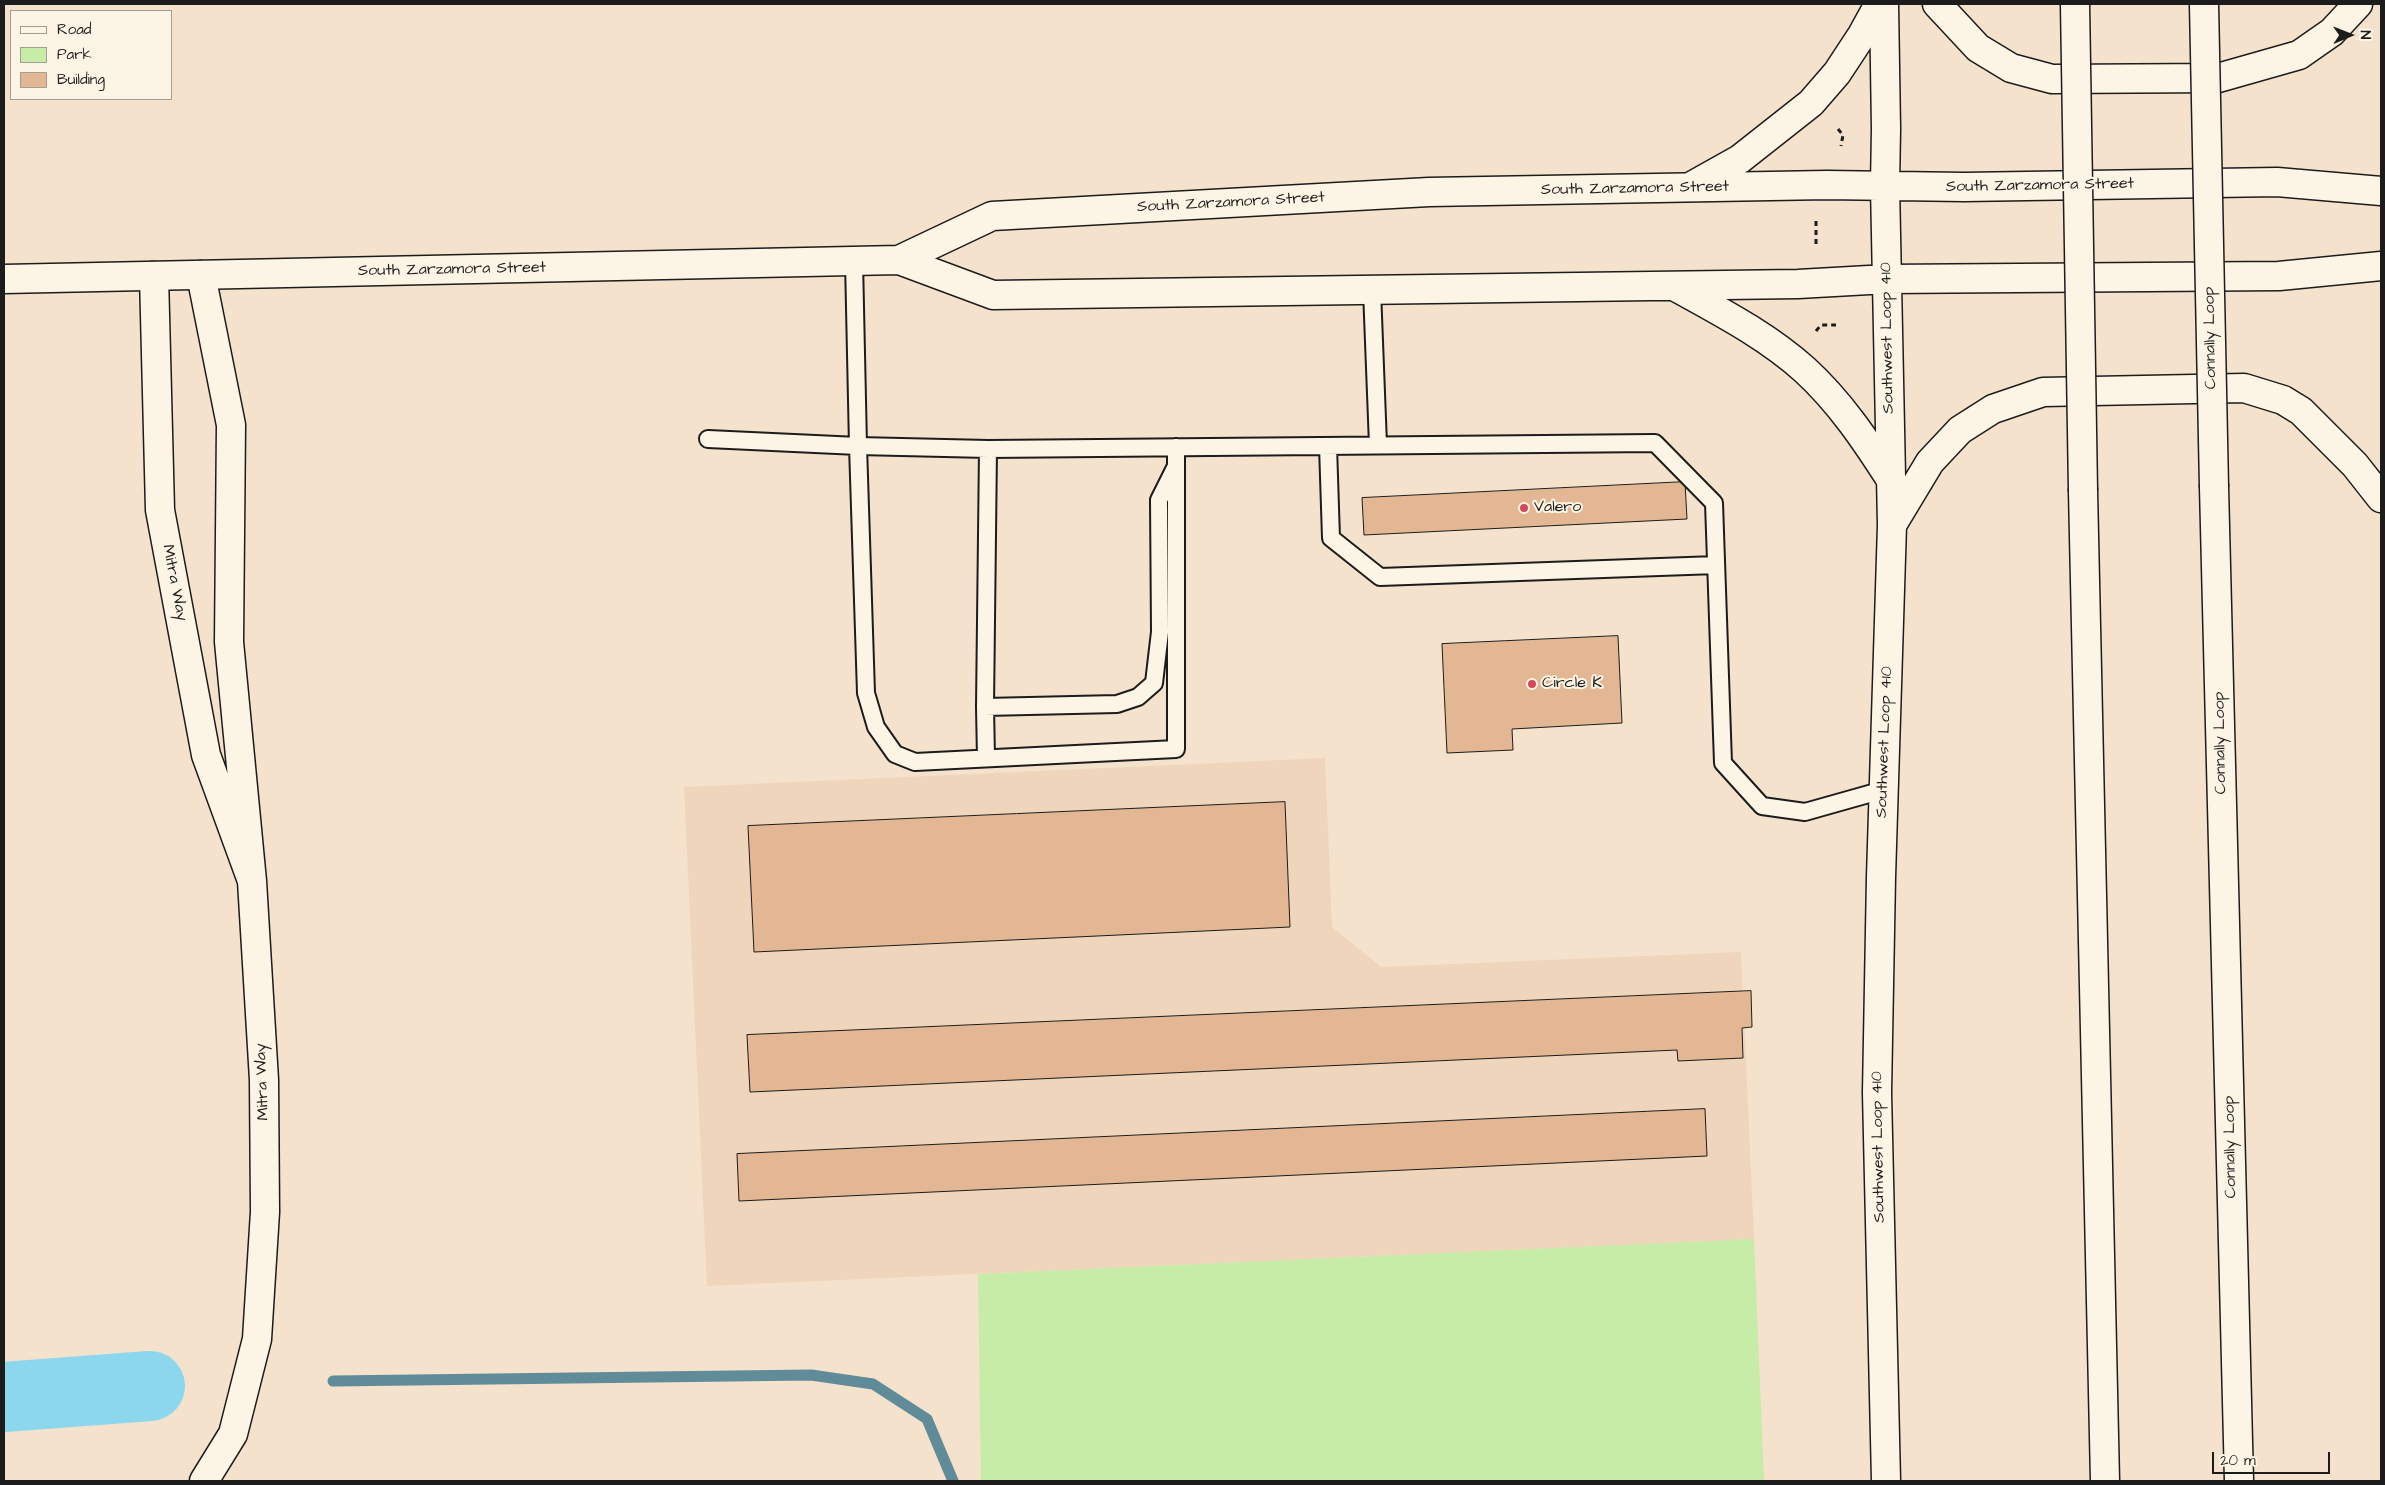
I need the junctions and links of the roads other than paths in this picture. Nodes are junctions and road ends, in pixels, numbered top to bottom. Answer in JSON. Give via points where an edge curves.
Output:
{"nodes":[{"id":1,"x":1879,"y":4,"type":"edge"},
{"id":2,"x":1884,"y":4,"type":"edge"},
{"id":3,"x":1937,"y":4,"type":"edge"},
{"id":4,"x":2075,"y":4,"type":"edge"},
{"id":5,"x":2204,"y":4,"type":"edge"},
{"id":6,"x":2358,"y":4,"type":"edge"},
{"id":7,"x":1885,"y":186,"type":"junction"},
{"id":8,"x":1687,"y":189,"type":"junction"},
{"id":9,"x":2381,"y":191,"type":"edge"},
{"id":10,"x":900,"y":260,"type":"junction"},
{"id":11,"x":854,"y":261,"type":"junction"},
{"id":12,"x":2381,"y":266,"type":"edge"},
{"id":13,"x":201,"y":275,"type":"junction"},
{"id":14,"x":154,"y":276,"type":"junction"},
{"id":15,"x":4,"y":279,"type":"edge"},
{"id":16,"x":1887,"y":279,"type":"junction"},
{"id":17,"x":1673,"y":286,"type":"junction"},
{"id":18,"x":1372,"y":290,"type":"junction"},
{"id":19,"x":708,"y":439,"type":"dead end"},
{"id":20,"x":1378,"y":445,"type":"junction"},
{"id":21,"x":858,"y":446,"type":"junction"},
{"id":22,"x":1328,"y":446,"type":"junction"},
{"id":23,"x":1176,"y":447,"type":"junction"},
{"id":24,"x":988,"y":448,"type":"junction"},
{"id":25,"x":1176,"y":466,"type":"junction"},
{"id":26,"x":1891,"y":480,"type":"junction"},
{"id":27,"x":2381,"y":498,"type":"edge"},
{"id":28,"x":1892,"y":525,"type":"junction"},
{"id":29,"x":1716,"y":565,"type":"junction"},
{"id":30,"x":985,"y":707,"type":"junction"},
{"id":31,"x":986,"y":758,"type":"junction"},
{"id":32,"x":1883,"y":790,"type":"junction"},
{"id":33,"x":252,"y":881,"type":"junction"},
{"id":34,"x":2101,"y":1309,"type":"junction"},
{"id":35,"x":204,"y":1481,"type":"edge"},
{"id":36,"x":1886,"y":1481,"type":"edge"},
{"id":37,"x":2088,"y":1481,"type":"edge"},
{"id":38,"x":2105,"y":1481,"type":"edge"},
{"id":39,"x":2239,"y":1481,"type":"edge"}],
"edges":[{"from":1,"to":8,"type":"main road","via":[[1837,72],[1811,103],[1740,159]]},
{"from":2,"to":7,"type":"main road","name":"Southwest Loop 410"},
{"from":3,"to":6,"type":"main road","via":[[1978,48],[2011,68],[2052,79],[2218,78],[2299,55],[2332,32]]},
{"from":4,"to":34,"type":"main road","bridge":true},
{"from":5,"to":39,"type":"main road","name":"Connally Loop","bridge":true},
{"from":7,"to":8,"type":"main road","name":"South Zarzamora Street"},
{"from":7,"to":9,"type":"main road","name":"South Zarzamora Street","via":[[1964,188],[2277,182]]},
{"from":7,"to":16,"type":"main road","name":"Southwest Loop 410"},
{"from":8,"to":10,"type":"main road","name":"South Zarzamora Street","via":[[1429,192],[992,216]]},
{"from":10,"to":11,"type":"main road","name":"South Zarzamora Street"},
{"from":10,"to":18,"type":"main road","name":"South Zarzamora Street","via":[[993,295]]},
{"from":11,"to":13,"type":"main road","name":"South Zarzamora Street"},
{"from":11,"to":21,"type":"lane"},
{"from":12,"to":16,"type":"main road","name":"South Zarzamora Street","via":[[2279,276]]},
{"from":13,"to":14,"type":"main road","name":"South Zarzamora Street"},
{"from":13,"to":33,"type":"main road","name":"Mitra Way","via":[[231,425],[229,642]]},
{"from":14,"to":15,"type":"main road","name":"South Zarzamora Street"},
{"from":14,"to":33,"type":"main road","name":"Mitra Way","via":[[160,510],[206,755]]},
{"from":16,"to":17,"type":"main road","name":"South Zarzamora Street","via":[[1819,284]]},
{"from":16,"to":26,"type":"main road","name":"Southwest Loop 410"},
{"from":17,"to":18,"type":"main road","name":"South Zarzamora Street"},
{"from":17,"to":26,"type":"main road","via":[[1767,340],[1805,370],[1860,432]]},
{"from":18,"to":20,"type":"lane"},
{"from":19,"to":21,"type":"lane"},
{"from":20,"to":22,"type":"lane"},
{"from":20,"to":29,"type":"lane","via":[[1655,443],[1714,503]]},
{"from":21,"to":24,"type":"lane"},
{"from":21,"to":31,"type":"lane","via":[[866,693],[876,727],[895,754],[915,762]]},
{"from":22,"to":23,"type":"lane"},
{"from":22,"to":29,"type":"lane","via":[[1332,538],[1380,577]]},
{"from":23,"to":24,"type":"lane"},
{"from":23,"to":25,"type":"lane"},
{"from":24,"to":30,"type":"lane"},
{"from":25,"to":30,"type":"lane","via":[[1159,500],[1160,632],[1154,683],[1138,697],[1116,704]]},
{"from":25,"to":31,"type":"lane","via":[[1176,749]]},
{"from":26,"to":28,"type":"main road","name":"Southwest Loop 410"},
{"from":27,"to":28,"type":"main road","via":[[2355,465],[2301,411],[2282,400],[2244,388],[2043,392],[1993,409],[1960,430],[1930,462]]},
{"from":28,"to":32,"type":"main road","name":"Southwest Loop 410"},
{"from":29,"to":32,"type":"lane","via":[[1723,763],[1762,806],[1805,812]]},
{"from":30,"to":31,"type":"lane"},
{"from":32,"to":36,"type":"main road","name":"Southwest Loop 410","via":[[1877,1093]]},
{"from":33,"to":35,"type":"main road","name":"Mitra Way","via":[[264,1080],[265,1212],[257,1339],[233,1434]]},
{"from":34,"to":37,"type":"main road"},
{"from":34,"to":38,"type":"main road"}]}
